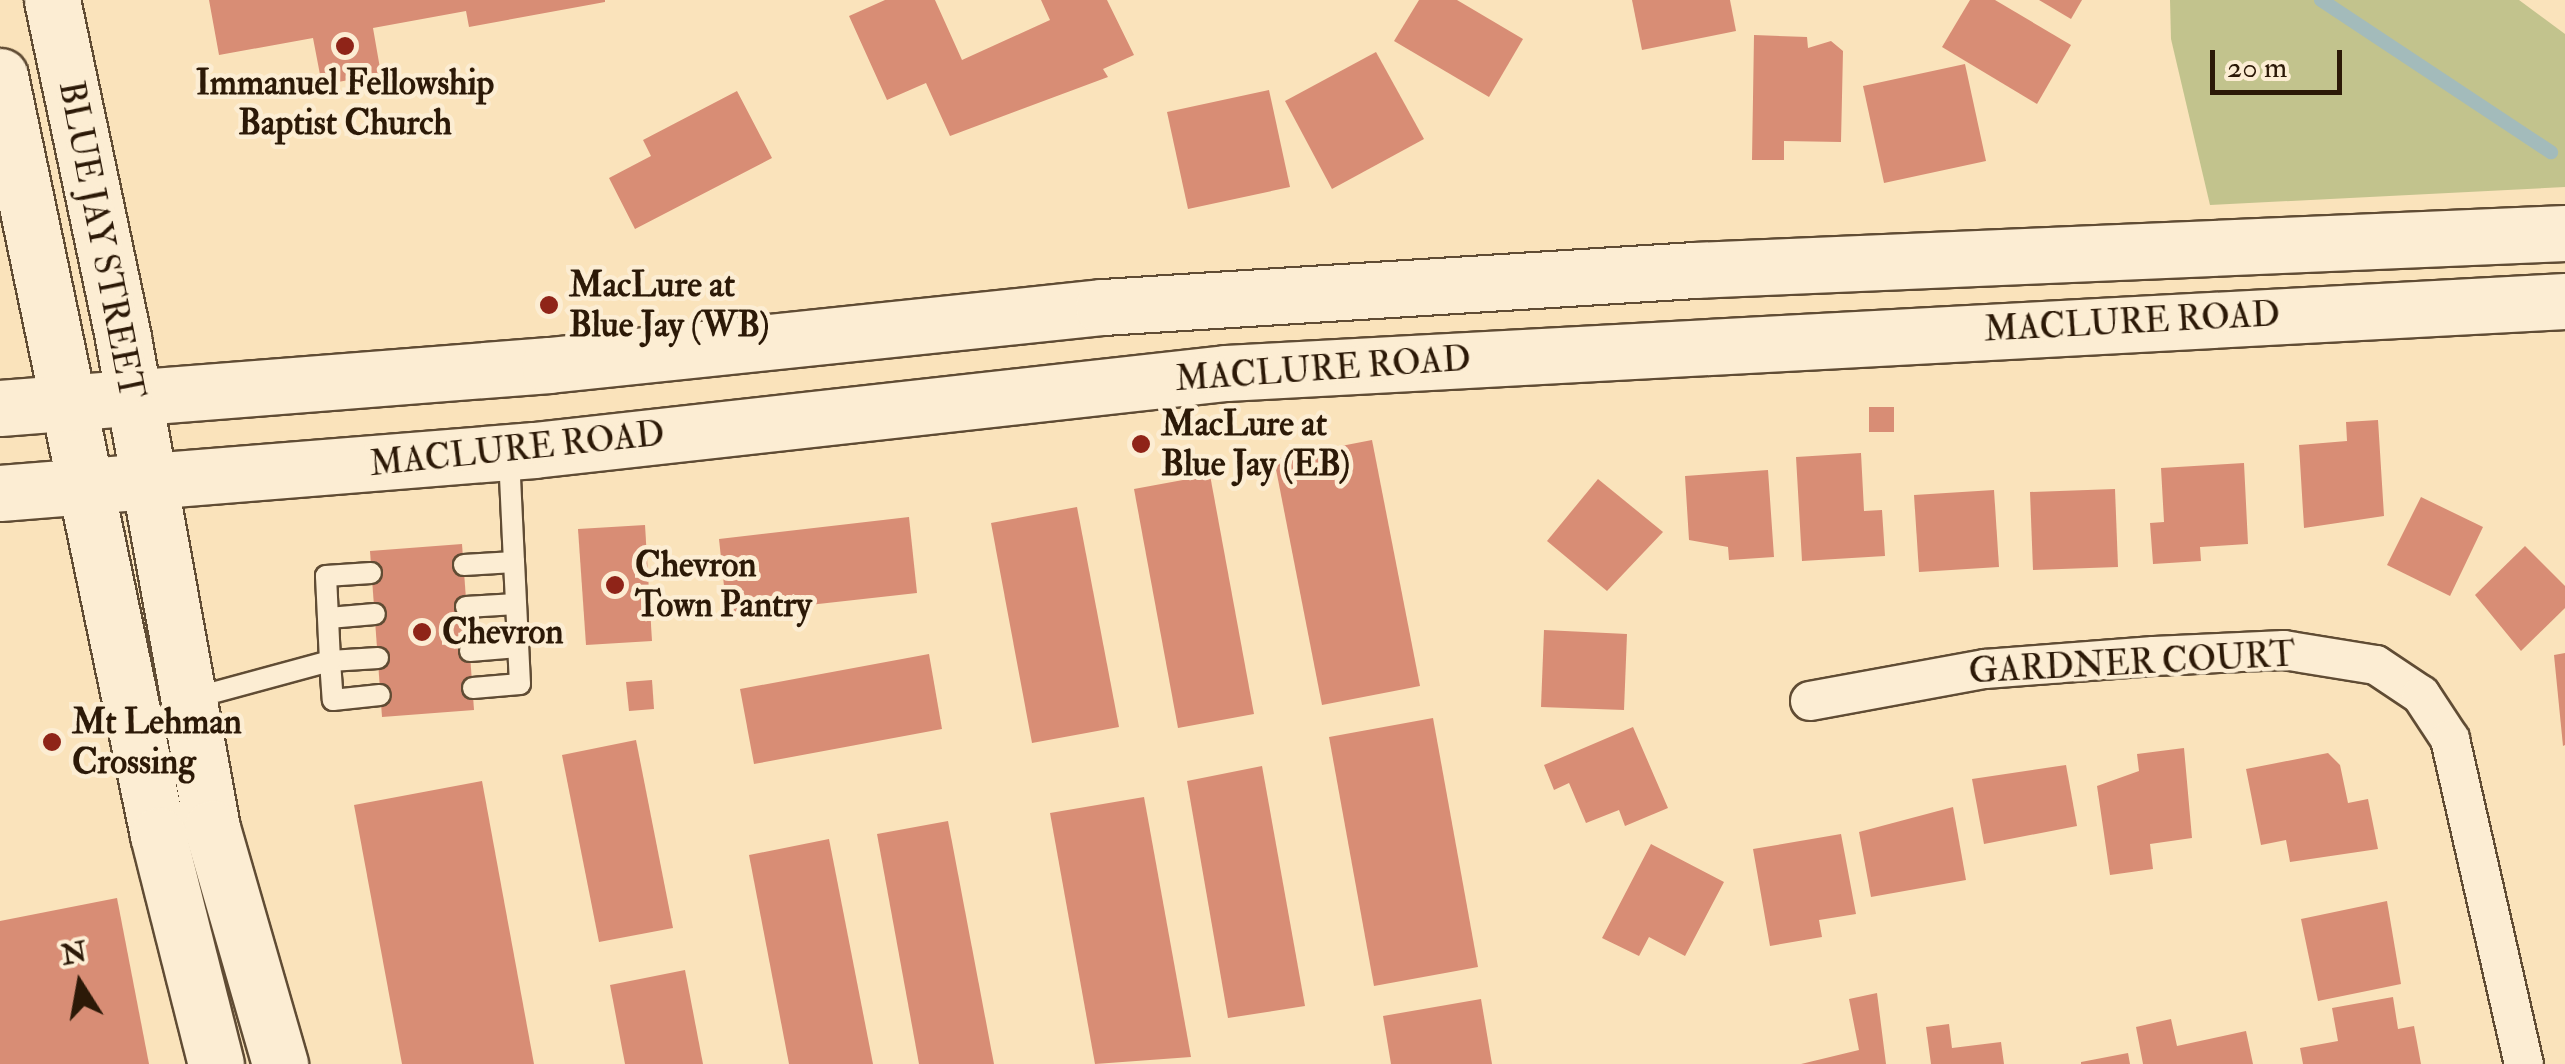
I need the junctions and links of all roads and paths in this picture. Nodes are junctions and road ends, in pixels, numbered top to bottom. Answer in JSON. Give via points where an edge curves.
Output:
{"nodes":[{"id":1,"x":52,"y":0,"type":"edge"},
{"id":2,"x":0,"y":76,"type":"edge"},
{"id":3,"x":2565,"y":233,"type":"edge"},
{"id":4,"x":2565,"y":301,"type":"edge"},
{"id":5,"x":133,"y":397,"type":"junction"},
{"id":6,"x":0,"y":408,"type":"edge"},
{"id":7,"x":76,"y":442,"type":"junction"},
{"id":8,"x":0,"y":447,"type":"edge"},
{"id":9,"x":508,"y":452,"type":"junction"},
{"id":10,"x":148,"y":481,"type":"junction"},
{"id":11,"x":0,"y":494,"type":"edge"},
{"id":12,"x":514,"y":562,"type":"junction"},
{"id":13,"x":464,"y":566,"type":"dead end"},
{"id":14,"x":372,"y":573,"type":"dead end"},
{"id":15,"x":516,"y":604,"type":"junction"},
{"id":16,"x":466,"y":608,"type":"dead end"},
{"id":17,"x":374,"y":614,"type":"dead end"},
{"id":18,"x":329,"y":618,"type":"junction"},
{"id":19,"x":518,"y":648,"type":"junction"},
{"id":20,"x":470,"y":651,"type":"dead end"},
{"id":21,"x":378,"y":658,"type":"dead end"},
{"id":22,"x":330,"y":661,"type":"junction"},
{"id":23,"x":473,"y":688,"type":"dead end"},
{"id":24,"x":380,"y":695,"type":"dead end"},
{"id":25,"x":188,"y":700,"type":"junction"},
{"id":26,"x":1810,"y":701,"type":"dead end"},
{"id":27,"x":216,"y":1064,"type":"edge"},
{"id":28,"x":280,"y":1064,"type":"edge"},
{"id":29,"x":2524,"y":1064,"type":"edge"}],
"edges":[{"from":1,"to":5,"type":"main road","name":"BLUE JAY STREET"},
{"from":2,"to":7,"type":"main road","name":"BLUE JAY STREET"},
{"from":3,"to":5,"type":"main road","name":"MACLURE ROAD","via":[[1694,270],[1103,308],[549,365]]},
{"from":4,"to":9,"type":"main road","name":"MACLURE ROAD","via":[[1226,373]]},
{"from":5,"to":7,"type":"main road","name":"MACLURE ROAD"},
{"from":5,"to":10,"type":"main road","name":"BLUE JAY STREET"},
{"from":6,"to":7,"type":"main road"},
{"from":7,"to":8,"type":"main road"},
{"from":7,"to":10,"type":"main road","name":"MACLURE ROAD"},
{"from":7,"to":11,"type":"main road"},
{"from":7,"to":27,"type":"main road","name":"BLUE JAY STREET","via":[[158,834]]},
{"from":9,"to":10,"type":"main road","name":"MACLURE ROAD"},
{"from":9,"to":12,"type":"lane"},
{"from":10,"to":25,"type":"main road","name":"BLUE JAY STREET"},
{"from":12,"to":13,"type":"lane"},
{"from":12,"to":15,"type":"lane"},
{"from":14,"to":18,"type":"lane","via":[[326,576]]},
{"from":15,"to":16,"type":"lane"},
{"from":15,"to":19,"type":"lane"},
{"from":17,"to":18,"type":"lane"},
{"from":18,"to":22,"type":"lane"},
{"from":19,"to":20,"type":"lane"},
{"from":19,"to":23,"type":"lane","via":[[520,684]]},
{"from":21,"to":22,"type":"lane"},
{"from":22,"to":24,"type":"lane","via":[[333,700]]},
{"from":22,"to":25,"type":"lane"},
{"from":25,"to":28,"type":"main road","name":"BLUE JAY STREET","via":[[212,828]]},
{"from":26,"to":29,"type":"street","name":"GARDNER COURT","via":[[1985,669],[2154,656],[2284,650],[2376,666],[2421,695],[2450,739]]}]}
